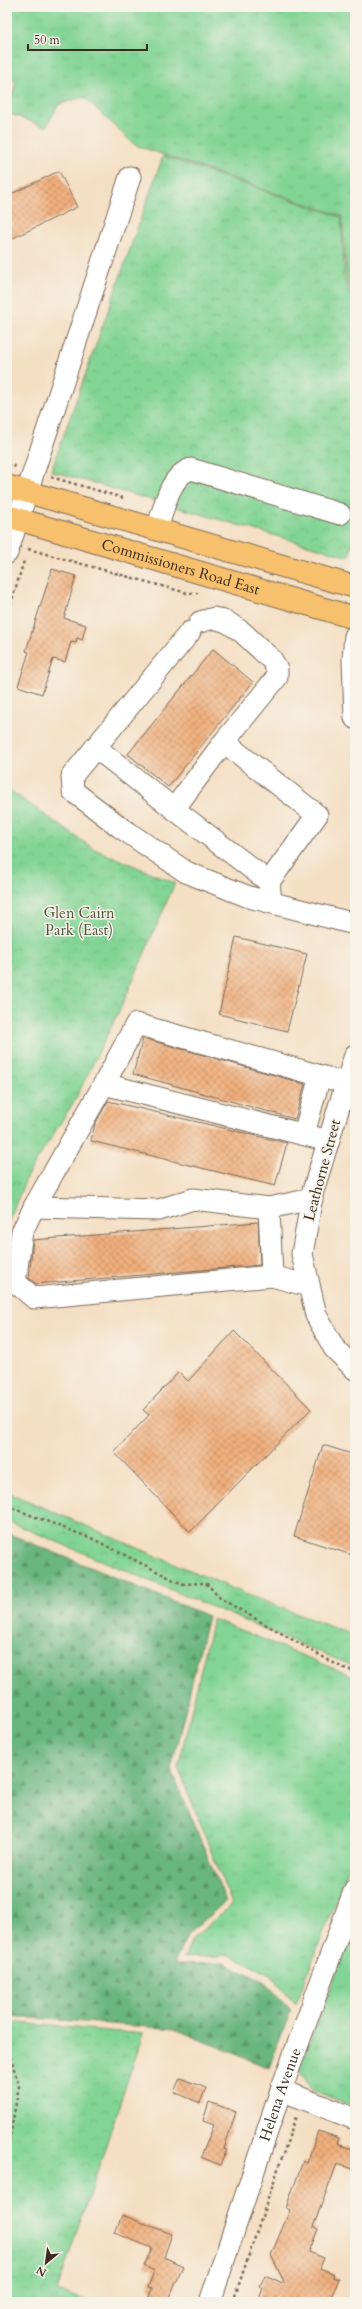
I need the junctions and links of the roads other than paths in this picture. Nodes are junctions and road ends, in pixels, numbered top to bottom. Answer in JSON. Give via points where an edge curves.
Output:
{"nodes":[{"id":1,"x":130,"y":177,"type":"dead end"},
{"id":2,"x":17,"y":489,"type":"edge"},
{"id":3,"x":340,"y":514,"type":"dead end"},
{"id":4,"x":12,"y":518,"type":"edge"},
{"id":5,"x":157,"y":529,"type":"junction"},
{"id":6,"x":7,"y":552,"type":"edge"},
{"id":7,"x":355,"y":587,"type":"edge"},
{"id":8,"x":355,"y":618,"type":"edge"},
{"id":9,"x":355,"y":636,"type":"edge"},
{"id":10,"x":355,"y":705,"type":"edge"},
{"id":11,"x":355,"y":718,"type":"edge"},
{"id":12,"x":224,"y":742,"type":"junction"},
{"id":13,"x":95,"y":747,"type":"junction"},
{"id":14,"x":174,"y":809,"type":"junction"},
{"id":15,"x":269,"y":882,"type":"junction"},
{"id":16,"x":271,"y":902,"type":"junction"},
{"id":17,"x":355,"y":924,"type":"edge"},
{"id":18,"x":355,"y":1055,"type":"edge"},
{"id":19,"x":320,"y":1076,"type":"junction"},
{"id":20,"x":346,"y":1083,"type":"junction"},
{"id":21,"x":104,"y":1084,"type":"junction"},
{"id":22,"x":304,"y":1134,"type":"junction"},
{"id":23,"x":329,"y":1141,"type":"junction"},
{"id":24,"x":312,"y":1199,"type":"junction"},
{"id":25,"x":34,"y":1207,"type":"junction"},
{"id":26,"x":269,"y":1208,"type":"junction"},
{"id":27,"x":307,"y":1226,"type":"junction"},
{"id":28,"x":272,"y":1276,"type":"junction"},
{"id":29,"x":309,"y":1286,"type":"junction"},
{"id":30,"x":355,"y":1368,"type":"edge"},
{"id":31,"x":355,"y":1889,"type":"edge"},
{"id":32,"x":281,"y":2090,"type":"junction"},
{"id":33,"x":355,"y":2119,"type":"edge"},
{"id":34,"x":210,"y":2302,"type":"edge"}],
"edges":[{"from":1,"to":2,"type":"street","via":[[35,469]]},
{"from":2,"to":4,"type":"street"},
{"from":2,"to":5,"type":"main road","name":"Commissioners Road East"},
{"from":3,"to":5,"type":"street","via":[[191,469],[181,472],[174,483]]},
{"from":4,"to":6,"type":"street"},
{"from":4,"to":8,"type":"main road","name":"Commissioners Road East"},
{"from":5,"to":7,"type":"main road","name":"Commissioners Road East"},
{"from":9,"to":10,"type":"street","via":[[352,659]]},
{"from":10,"to":11,"type":"street"},
{"from":12,"to":13,"type":"street","via":[[277,678],[277,669],[272,660],[242,632],[227,622],[214,618],[195,627]]},
{"from":12,"to":14,"type":"street"},
{"from":12,"to":15,"type":"street","via":[[317,815]]},
{"from":13,"to":14,"type":"street"},
{"from":13,"to":16,"type":"street","via":[[72,776],[74,791],[120,827],[186,872],[248,897]]},
{"from":14,"to":15,"type":"street"},
{"from":15,"to":16,"type":"street"},
{"from":16,"to":17,"type":"street"},
{"from":18,"to":20,"type":"street","name":"Leathorne Street"},
{"from":19,"to":20,"type":"street"},
{"from":19,"to":21,"type":"street","via":[[136,1024]]},
{"from":19,"to":22,"type":"street"},
{"from":20,"to":23,"type":"street","name":"Leathorne Street"},
{"from":21,"to":22,"type":"street"},
{"from":21,"to":25,"type":"street"},
{"from":22,"to":23,"type":"street"},
{"from":23,"to":24,"type":"street","name":"Leathorne Street"},
{"from":24,"to":26,"type":"street"},
{"from":24,"to":27,"type":"street","name":"Leathorne Street"},
{"from":25,"to":26,"type":"street","via":[[159,1210],[193,1199]]},
{"from":25,"to":28,"type":"street","via":[[22,1232],[15,1282],[34,1298]]},
{"from":26,"to":27,"type":"street"},
{"from":26,"to":28,"type":"street"},
{"from":27,"to":29,"type":"street","name":"Leathorne Street","via":[[302,1254]]},
{"from":28,"to":29,"type":"street"},
{"from":29,"to":30,"type":"street","name":"Leathorne Street","via":[[316,1315],[334,1348]]},
{"from":31,"to":32,"type":"street","name":"Helena Avenue"},
{"from":32,"to":33,"type":"street"},
{"from":32,"to":34,"type":"street","name":"Helena Avenue"}]}
